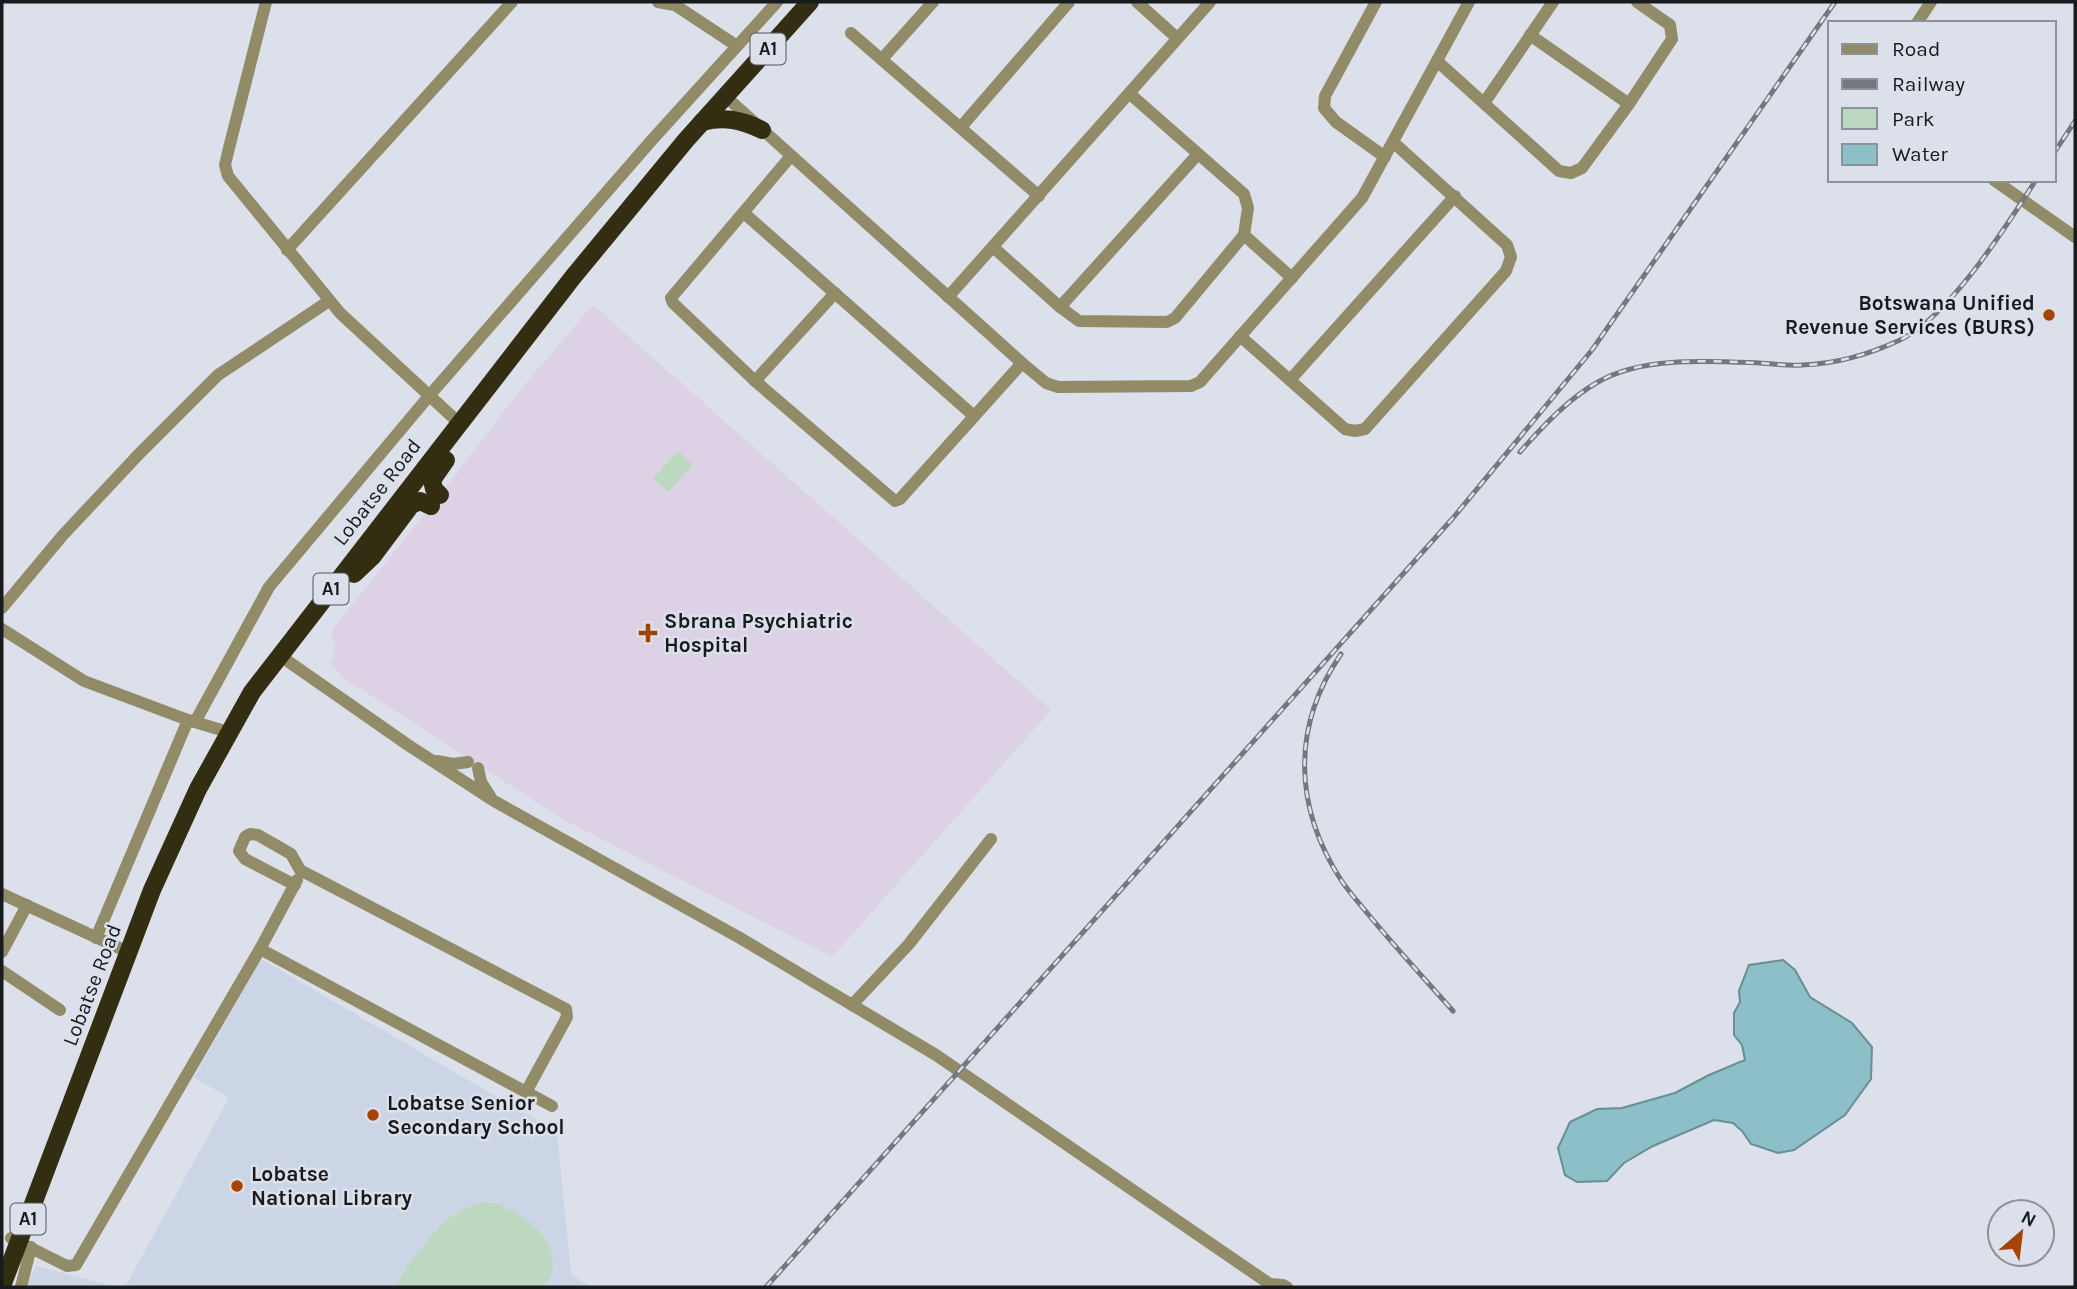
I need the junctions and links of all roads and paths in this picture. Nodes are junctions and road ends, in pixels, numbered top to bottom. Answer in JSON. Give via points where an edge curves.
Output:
{"nodes":[{"id":1,"x":266,"y":2,"type":"edge"},
{"id":2,"x":512,"y":2,"type":"edge"},
{"id":3,"x":658,"y":2,"type":"edge"},
{"id":4,"x":777,"y":2,"type":"edge"},
{"id":5,"x":810,"y":2,"type":"edge"},
{"id":6,"x":933,"y":2,"type":"edge"},
{"id":7,"x":1069,"y":2,"type":"edge"},
{"id":8,"x":1137,"y":2,"type":"edge"},
{"id":9,"x":1210,"y":2,"type":"edge"},
{"id":10,"x":1376,"y":2,"type":"edge"},
{"id":11,"x":1469,"y":2,"type":"edge"},
{"id":12,"x":1553,"y":2,"type":"edge"},
{"id":13,"x":1637,"y":2,"type":"edge"},
{"id":14,"x":1931,"y":2,"type":"edge"},
{"id":15,"x":675,"y":3,"type":"edge"},
{"id":16,"x":1918,"y":21,"type":"edge"},
{"id":17,"x":851,"y":33,"type":"dead end"},
{"id":18,"x":1530,"y":35,"type":"junction"},
{"id":19,"x":1177,"y":38,"type":"junction"},
{"id":20,"x":737,"y":46,"type":"junction"},
{"id":21,"x":882,"y":59,"type":"junction"},
{"id":22,"x":1437,"y":61,"type":"junction"},
{"id":23,"x":1129,"y":94,"type":"junction"},
{"id":24,"x":725,"y":96,"type":"junction"},
{"id":25,"x":1484,"y":103,"type":"junction"},
{"id":26,"x":1629,"y":104,"type":"junction"},
{"id":27,"x":702,"y":122,"type":"junction"},
{"id":28,"x":961,"y":127,"type":"junction"},
{"id":29,"x":762,"y":130,"type":"junction"},
{"id":30,"x":1393,"y":142,"type":"junction"},
{"id":31,"x":1198,"y":153,"type":"junction"},
{"id":32,"x":790,"y":156,"type":"junction"},
{"id":33,"x":1385,"y":156,"type":"junction"},
{"id":34,"x":1997,"y":182,"type":"edge"},
{"id":35,"x":1038,"y":196,"type":"junction"},
{"id":36,"x":1455,"y":196,"type":"junction"},
{"id":37,"x":744,"y":213,"type":"junction"},
{"id":38,"x":1244,"y":235,"type":"junction"},
{"id":39,"x":2075,"y":237,"type":"edge"},
{"id":40,"x":994,"y":248,"type":"junction"},
{"id":41,"x":287,"y":250,"type":"junction"},
{"id":42,"x":1292,"y":278,"type":"junction"},
{"id":43,"x":835,"y":293,"type":"junction"},
{"id":44,"x":948,"y":297,"type":"junction"},
{"id":45,"x":329,"y":300,"type":"junction"},
{"id":46,"x":1059,"y":307,"type":"junction"},
{"id":47,"x":1240,"y":337,"type":"junction"},
{"id":48,"x":514,"y":354,"type":"junction"},
{"id":49,"x":1021,"y":363,"type":"junction"},
{"id":50,"x":1290,"y":380,"type":"junction"},
{"id":51,"x":755,"y":381,"type":"junction"},
{"id":52,"x":429,"y":396,"type":"junction"},
{"id":53,"x":974,"y":416,"type":"junction"},
{"id":54,"x":459,"y":423,"type":"junction"},
{"id":55,"x":2,"y":608,"type":"edge"},
{"id":56,"x":312,"y":613,"type":"junction"},
{"id":57,"x":2,"y":629,"type":"edge"},
{"id":58,"x":279,"y":655,"type":"junction"},
{"id":59,"x":191,"y":721,"type":"junction"},
{"id":60,"x":228,"y":732,"type":"junction"},
{"id":61,"x":430,"y":760,"type":"junction"},
{"id":62,"x":494,"y":801,"type":"junction"},
{"id":63,"x":991,"y":839,"type":"dead end"},
{"id":64,"x":300,"y":870,"type":"junction"},
{"id":65,"x":295,"y":885,"type":"junction"},
{"id":66,"x":2,"y":894,"type":"edge"},
{"id":67,"x":27,"y":905,"type":"junction"},
{"id":68,"x":96,"y":938,"type":"junction"},
{"id":69,"x":260,"y":949,"type":"junction"},
{"id":70,"x":2,"y":952,"type":"edge"},
{"id":71,"x":128,"y":952,"type":"junction"},
{"id":72,"x":2,"y":971,"type":"edge"},
{"id":73,"x":852,"y":1005,"type":"junction"},
{"id":74,"x":60,"y":1010,"type":"dead end"},
{"id":75,"x":526,"y":1093,"type":"junction"},
{"id":76,"x":551,"y":1106,"type":"dead end"},
{"id":77,"x":20,"y":1242,"type":"junction"},
{"id":78,"x":2,"y":1259,"type":"edge"},
{"id":79,"x":2,"y":1286,"type":"edge"},
{"id":80,"x":1273,"y":1286,"type":"edge"},
{"id":81,"x":22,"y":1287,"type":"edge"},
{"id":82,"x":1287,"y":1287,"type":"edge"}],
"edges":[{"from":1,"to":41,"type":"street","via":[[225,165],[228,176]]},
{"from":2,"to":41,"type":"street"},
{"from":3,"to":15,"type":"street"},
{"from":4,"to":20,"type":"street"},
{"from":5,"to":24,"type":"highway","name":"Lobatse Road","number":"A1"},
{"from":6,"to":21,"type":"street"},
{"from":7,"to":28,"type":"street"},
{"from":8,"to":19,"type":"street"},
{"from":9,"to":19,"type":"street"},
{"from":10,"to":33,"type":"street","via":[[1325,96],[1324,108],[1336,122]]},
{"from":11,"to":22,"type":"street"},
{"from":12,"to":18,"type":"street"},
{"from":13,"to":26,"type":"street","via":[[1670,25],[1672,37]]},
{"from":14,"to":16,"type":"street"},
{"from":15,"to":20,"type":"street"},
{"from":17,"to":21,"type":"street"},
{"from":18,"to":25,"type":"street"},
{"from":18,"to":26,"type":"street"},
{"from":19,"to":23,"type":"street"},
{"from":20,"to":52,"type":"street"},
{"from":21,"to":28,"type":"street"},
{"from":22,"to":25,"type":"street"},
{"from":22,"to":30,"type":"street"},
{"from":23,"to":31,"type":"street"},
{"from":23,"to":35,"type":"street"},
{"from":24,"to":27,"type":"highway","name":"Lobatse Road","number":"A1"},
{"from":24,"to":29,"type":"street"},
{"from":25,"to":26,"type":"street","via":[[1566,173],[1582,168]]},
{"from":27,"to":29,"type":"highway","via":[[726,118]]},
{"from":27,"to":48,"type":"highway","name":"Lobatse Road","number":"A1"},
{"from":28,"to":35,"type":"street"},
{"from":29,"to":32,"type":"street"},
{"from":30,"to":33,"type":"street"},
{"from":30,"to":36,"type":"street"},
{"from":31,"to":38,"type":"street","via":[[1246,196]]},
{"from":31,"to":46,"type":"street"},
{"from":32,"to":37,"type":"street"},
{"from":32,"to":44,"type":"street"},
{"from":33,"to":42,"type":"street","via":[[1362,198]]},
{"from":34,"to":39,"type":"street"},
{"from":35,"to":40,"type":"street"},
{"from":36,"to":50,"type":"street"},
{"from":36,"to":50,"type":"street","via":[[1510,249],[1506,271],[1365,429],[1345,429]]},
{"from":37,"to":43,"type":"street"},
{"from":37,"to":51,"type":"street","via":[[671,300]]},
{"from":38,"to":42,"type":"street"},
{"from":38,"to":46,"type":"street","via":[[1171,320],[1083,323]]},
{"from":40,"to":44,"type":"street"},
{"from":40,"to":46,"type":"street"},
{"from":41,"to":45,"type":"street"},
{"from":42,"to":47,"type":"street"},
{"from":43,"to":51,"type":"street"},
{"from":43,"to":53,"type":"street"},
{"from":44,"to":49,"type":"street"},
{"from":45,"to":52,"type":"street"},
{"from":45,"to":55,"type":"street","via":[[218,375],[139,454]]},
{"from":47,"to":49,"type":"street","via":[[1200,382],[1191,386],[1058,387]]},
{"from":47,"to":50,"type":"street"},
{"from":48,"to":54,"type":"highway","name":"Lobatse Road","number":"A1"},
{"from":48,"to":56,"type":"highway","via":[[470,429],[433,477],[435,501],[411,505],[364,566]]},
{"from":49,"to":53,"type":"street"},
{"from":51,"to":53,"type":"street","via":[[895,501]]},
{"from":52,"to":54,"type":"street"},
{"from":52,"to":59,"type":"street","via":[[269,587]]},
{"from":54,"to":56,"type":"highway","name":"Lobatse Road","number":"A1"},
{"from":56,"to":58,"type":"highway","name":"Lobatse Road","number":"A1"},
{"from":57,"to":59,"type":"street","via":[[84,681]]},
{"from":58,"to":60,"type":"highway","name":"Lobatse Road","number":"A1"},
{"from":58,"to":61,"type":"street"},
{"from":59,"to":60,"type":"street"},
{"from":59,"to":68,"type":"street"},
{"from":60,"to":71,"type":"highway","name":"Lobatse Road","number":"A1","via":[[176,834]]},
{"from":61,"to":62,"type":"street"},
{"from":61,"to":62,"type":"street","via":[[473,765]]},
{"from":62,"to":73,"type":"street"},
{"from":63,"to":73,"type":"street","via":[[909,944]]},
{"from":64,"to":65,"type":"street"},
{"from":64,"to":65,"type":"street","via":[[291,854],[258,835],[250,834],[241,845],[239,851],[245,859]]},
{"from":64,"to":75,"type":"street","via":[[566,1009]]},
{"from":65,"to":69,"type":"street"},
{"from":66,"to":67,"type":"street"},
{"from":67,"to":68,"type":"street"},
{"from":67,"to":70,"type":"street"},
{"from":68,"to":71,"type":"street"},
{"from":69,"to":75,"type":"street"},
{"from":69,"to":77,"type":"street","via":[[76,1265],[67,1266]]},
{"from":71,"to":77,"type":"highway","name":"Lobatse Road","number":"A1"},
{"from":72,"to":74,"type":"street"},
{"from":73,"to":80,"type":"street","via":[[959,1071]]},
{"from":75,"to":76,"type":"street"},
{"from":77,"to":78,"type":"highway","name":"Lobatse Road","number":"A1"},
{"from":77,"to":79,"type":"highway","name":"Lobatse Road","number":"A1"},
{"from":77,"to":81,"type":"street"},
{"from":80,"to":82,"type":"street"}]}
